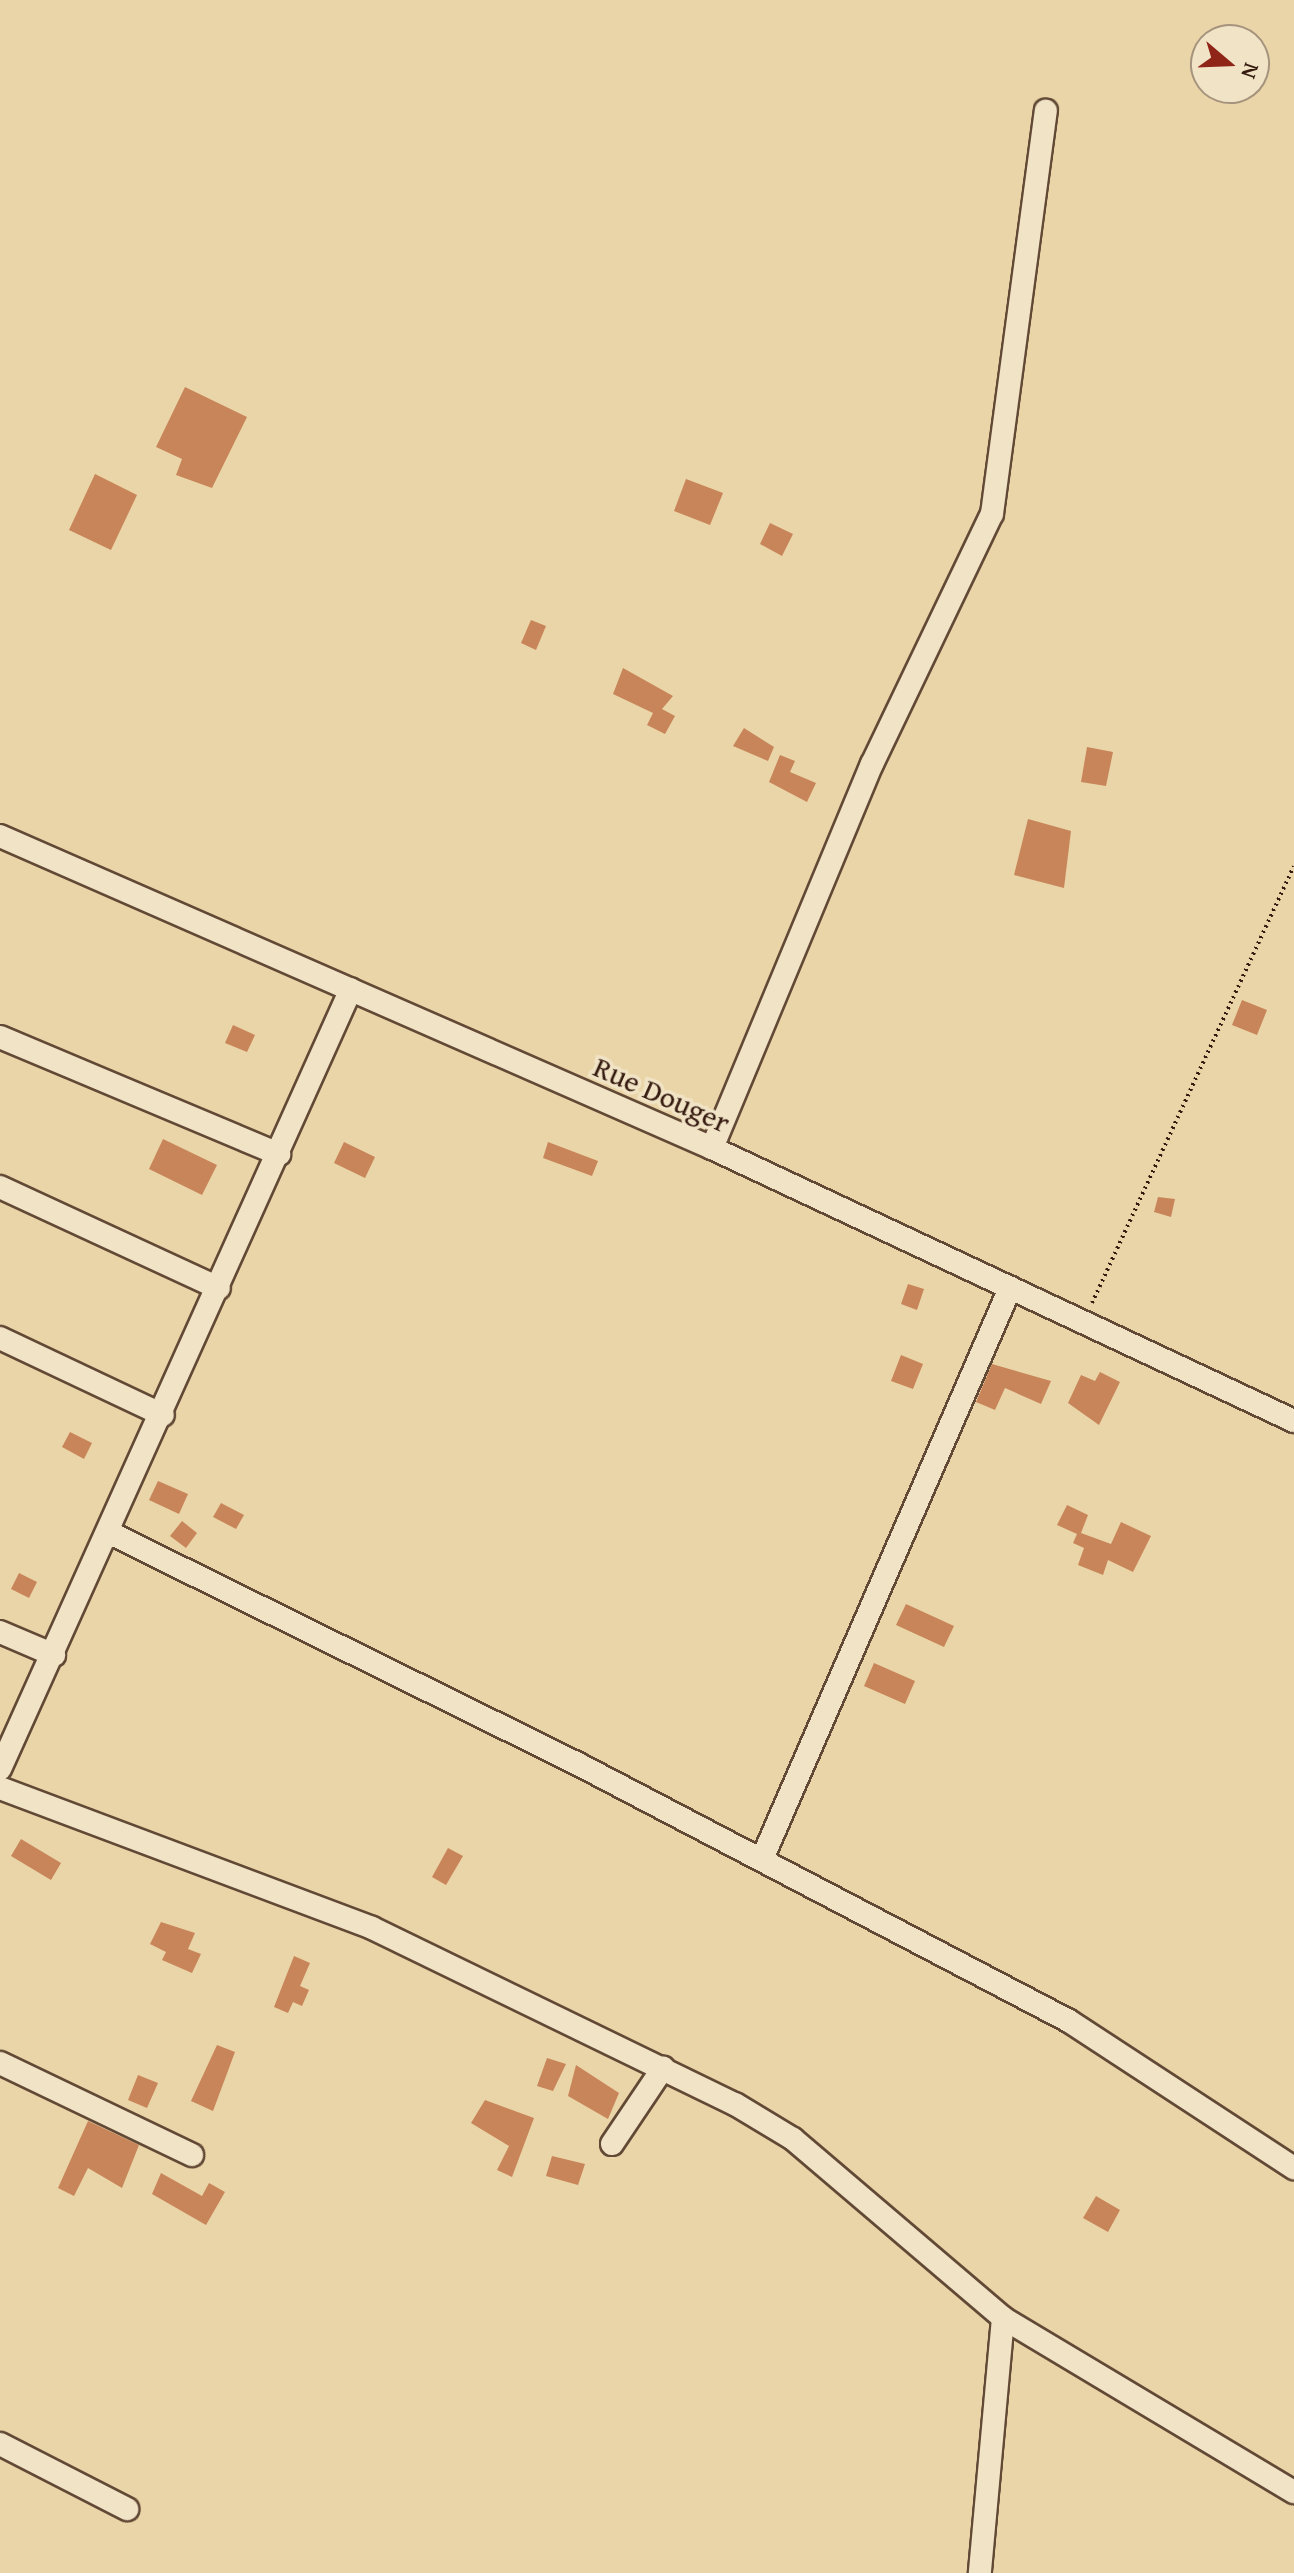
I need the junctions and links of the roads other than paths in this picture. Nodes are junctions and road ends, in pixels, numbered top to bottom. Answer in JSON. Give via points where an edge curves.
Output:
{"nodes":[{"id":1,"x":1046,"y":111,"type":"dead end"},
{"id":2,"x":0,"y":836,"type":"edge"},
{"id":3,"x":351,"y":989,"type":"junction"},
{"id":4,"x":0,"y":1037,"type":"edge"},
{"id":5,"x":712,"y":1148,"type":"junction"},
{"id":6,"x":279,"y":1154,"type":"junction"},
{"id":7,"x":0,"y":1187,"type":"edge"},
{"id":8,"x":219,"y":1288,"type":"junction"},
{"id":9,"x":1010,"y":1288,"type":"junction"},
{"id":10,"x":0,"y":1338,"type":"edge"},
{"id":11,"x":163,"y":1415,"type":"junction"},
{"id":12,"x":1294,"y":1421,"type":"edge"},
{"id":13,"x":112,"y":1534,"type":"junction"},
{"id":14,"x":0,"y":1632,"type":"edge"},
{"id":15,"x":54,"y":1655,"type":"junction"},
{"id":16,"x":0,"y":1769,"type":"edge"},
{"id":17,"x":0,"y":1788,"type":"edge"},
{"id":18,"x":762,"y":1859,"type":"junction"},
{"id":19,"x":0,"y":2063,"type":"edge"},
{"id":20,"x":663,"y":2068,"type":"junction"},
{"id":21,"x":612,"y":2144,"type":"dead end"},
{"id":22,"x":192,"y":2155,"type":"dead end"},
{"id":23,"x":1294,"y":2168,"type":"edge"},
{"id":24,"x":1003,"y":2318,"type":"junction"},
{"id":25,"x":0,"y":2444,"type":"edge"},
{"id":26,"x":1294,"y":2492,"type":"edge"},
{"id":27,"x":127,"y":2509,"type":"dead end"},
{"id":28,"x":980,"y":2573,"type":"edge"}],
"edges":[{"from":1,"to":5,"type":"street","via":[[992,514],[872,764]]},
{"from":2,"to":3,"type":"street","name":"Rue Douger"},
{"from":3,"to":5,"type":"street","name":"Rue Douger"},
{"from":3,"to":6,"type":"street"},
{"from":4,"to":6,"type":"street"},
{"from":5,"to":9,"type":"street","name":"Rue Douger"},
{"from":6,"to":8,"type":"street"},
{"from":7,"to":8,"type":"street"},
{"from":8,"to":11,"type":"street"},
{"from":9,"to":12,"type":"street","name":"Rue Douger"},
{"from":9,"to":18,"type":"street"},
{"from":10,"to":11,"type":"street"},
{"from":11,"to":13,"type":"street"},
{"from":13,"to":15,"type":"street"},
{"from":13,"to":18,"type":"street"},
{"from":14,"to":15,"type":"street"},
{"from":15,"to":16,"type":"street"},
{"from":17,"to":20,"type":"street","via":[[372,1928]]},
{"from":18,"to":23,"type":"street","via":[[1069,2021]]},
{"from":19,"to":22,"type":"street"},
{"from":20,"to":21,"type":"street"},
{"from":20,"to":24,"type":"street","via":[[793,2139]]},
{"from":24,"to":26,"type":"street"},
{"from":24,"to":28,"type":"street"},
{"from":25,"to":27,"type":"street"}]}
